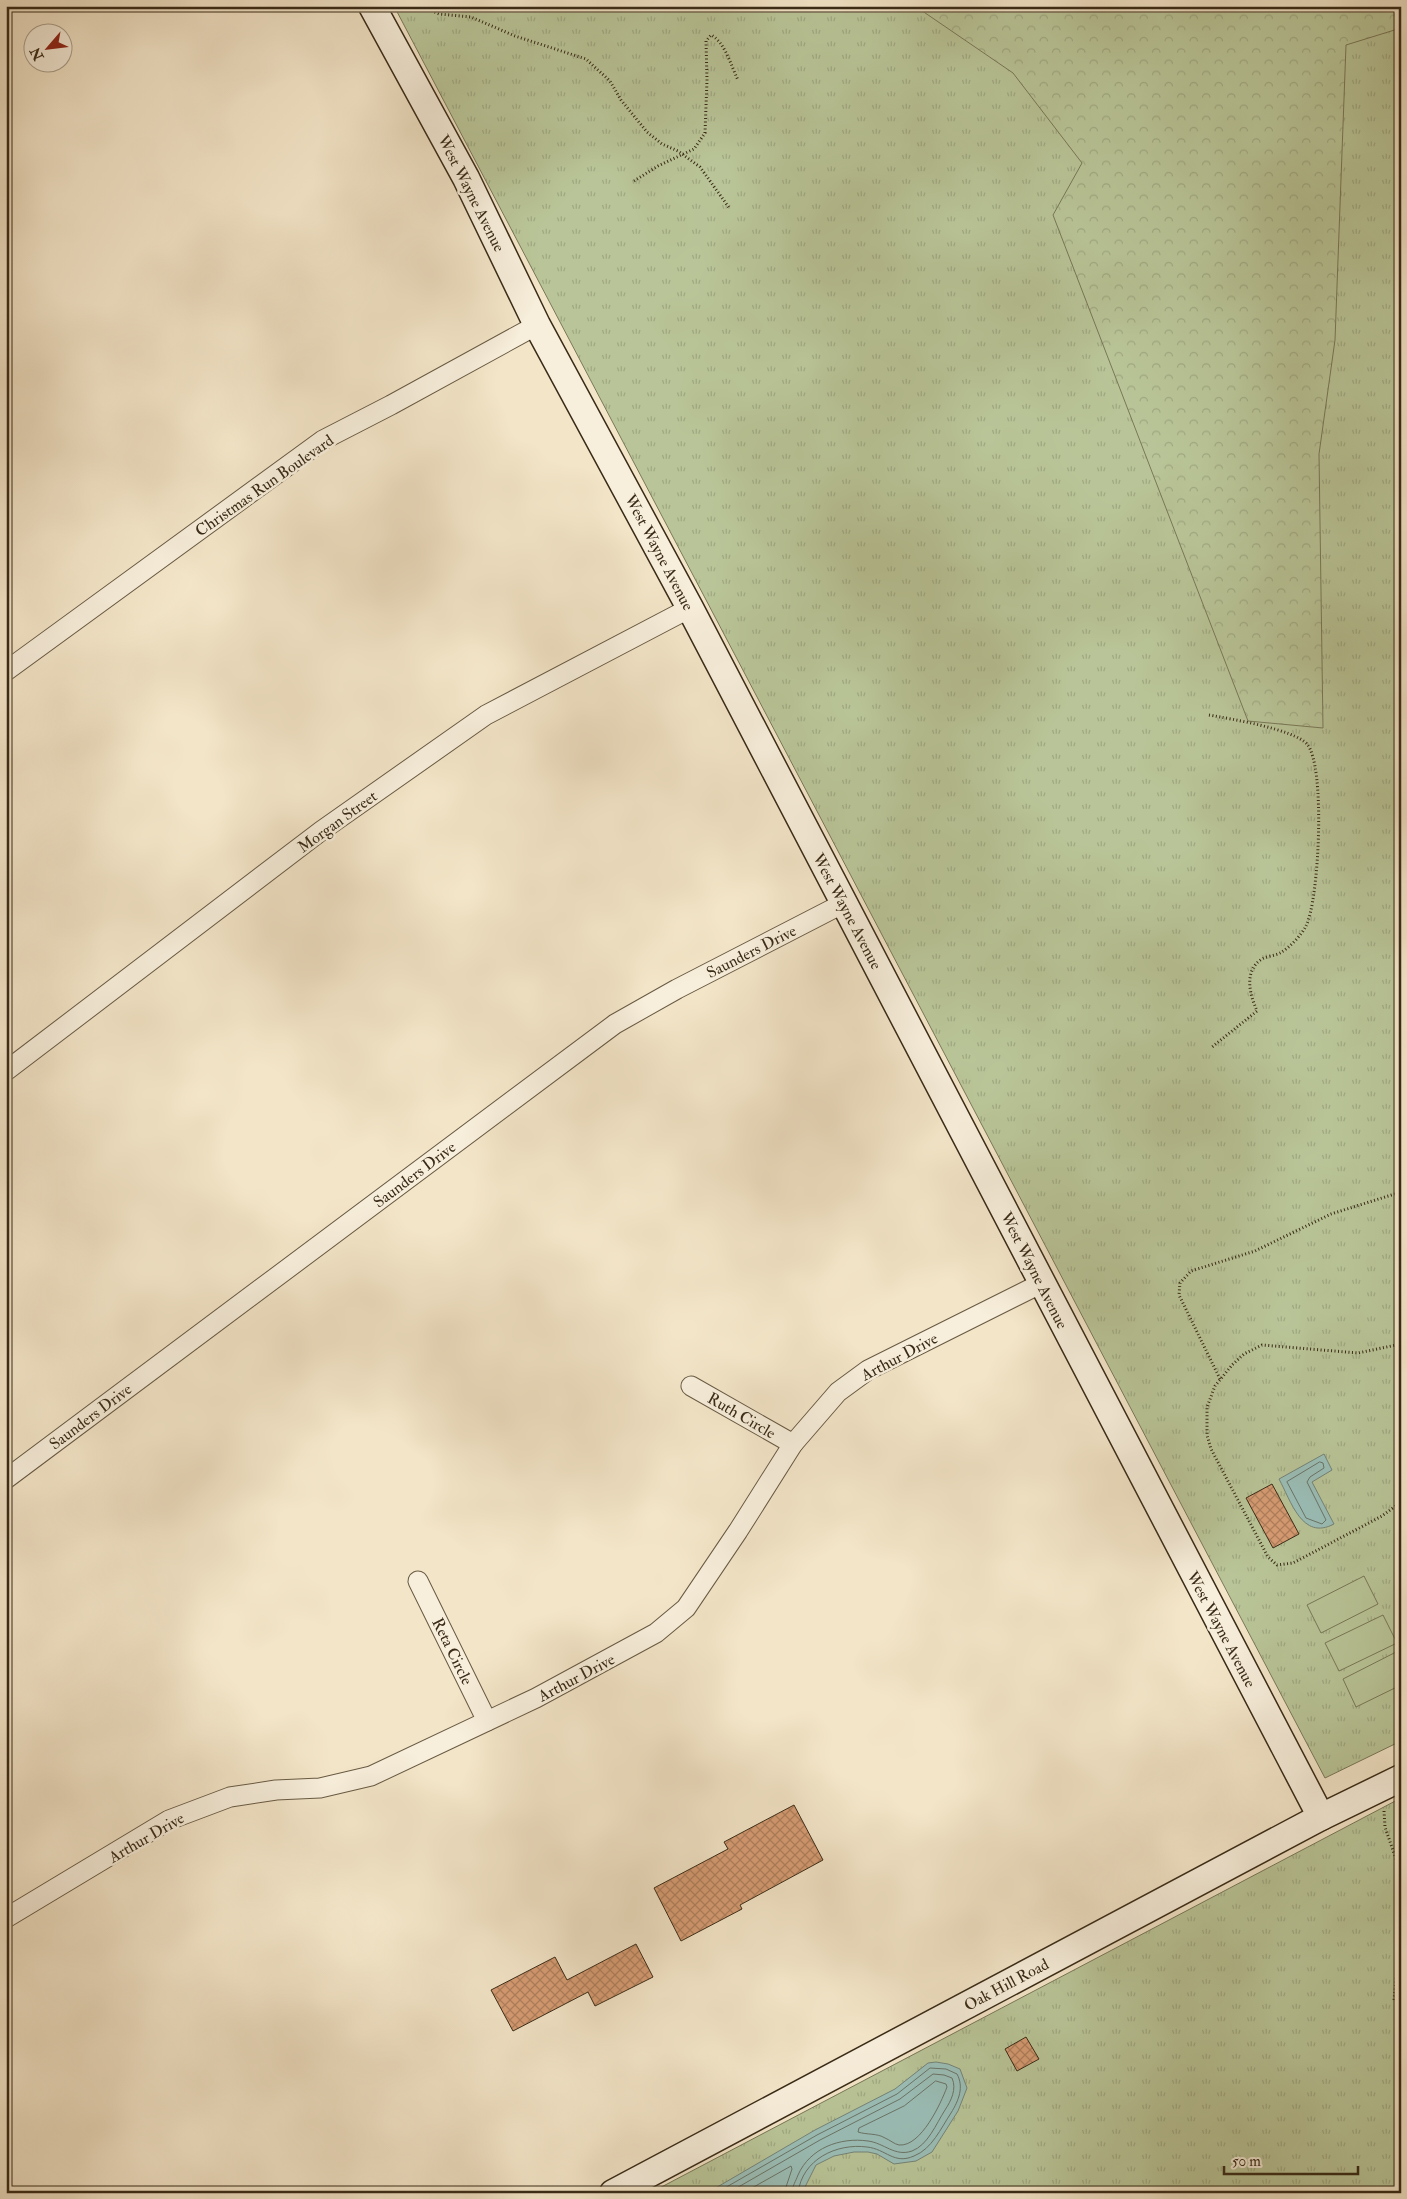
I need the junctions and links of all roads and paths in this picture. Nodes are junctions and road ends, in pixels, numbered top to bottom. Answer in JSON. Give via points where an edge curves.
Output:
{"nodes":[{"id":1,"x":372,"y":6,"type":"edge"},
{"id":2,"x":422,"y":6,"type":"edge"},
{"id":3,"x":738,"y":80,"type":"dead end"},
{"id":4,"x":681,"y":154,"type":"junction"},
{"id":5,"x":634,"y":181,"type":"dead end"},
{"id":6,"x":730,"y":210,"type":"dead end"},
{"id":7,"x":538,"y":324,"type":"junction"},
{"id":8,"x":690,"y":608,"type":"junction"},
{"id":9,"x":6,"y":671,"type":"edge"},
{"id":10,"x":1210,"y":715,"type":"dead end"},
{"id":11,"x":844,"y":903,"type":"junction"},
{"id":12,"x":1212,"y":1047,"type":"dead end"},
{"id":13,"x":6,"y":1071,"type":"edge"},
{"id":14,"x":1401,"y":1192,"type":"edge"},
{"id":15,"x":1042,"y":1282,"type":"junction"},
{"id":16,"x":1401,"y":1344,"type":"edge"},
{"id":17,"x":1220,"y":1379,"type":"junction"},
{"id":18,"x":690,"y":1386,"type":"dead end"},
{"id":19,"x":793,"y":1444,"type":"junction"},
{"id":20,"x":6,"y":1479,"type":"edge"},
{"id":21,"x":1401,"y":1502,"type":"edge"},
{"id":22,"x":418,"y":1581,"type":"dead end"},
{"id":23,"x":487,"y":1721,"type":"junction"},
{"id":24,"x":1401,"y":1778,"type":"edge"},
{"id":25,"x":1377,"y":1790,"type":"junction"},
{"id":26,"x":1321,"y":1817,"type":"junction"},
{"id":27,"x":1399,"y":1863,"type":"edge"},
{"id":28,"x":1401,"y":1893,"type":"edge"},
{"id":29,"x":6,"y":1918,"type":"edge"},
{"id":30,"x":1401,"y":1930,"type":"edge"},
{"id":31,"x":1394,"y":2000,"type":"dead end"},
{"id":32,"x":613,"y":2193,"type":"edge"}],
"edges":[{"from":1,"to":7,"type":"street","name":"West Wayne Avenue","via":[[466,178]]},
{"from":2,"to":4,"type":"path","via":[[440,14],[470,17],[515,36],[586,59],[610,81],[647,132]]},
{"from":3,"to":4,"type":"path","via":[[717,38],[711,35],[706,41],[704,133],[694,149]]},
{"from":4,"to":5,"type":"path"},
{"from":4,"to":6,"type":"path","via":[[700,167]]},
{"from":7,"to":8,"type":"street","name":"West Wayne Avenue"},
{"from":7,"to":9,"type":"street","name":"Christmas Run Boulevard","via":[[323,440]]},
{"from":8,"to":11,"type":"street","name":"West Wayne Avenue"},
{"from":8,"to":13,"type":"street","name":"Morgan Street","via":[[486,715],[322,831]]},
{"from":10,"to":12,"type":"path","via":[[1282,732],[1306,744],[1313,757],[1319,831],[1314,904],[1306,927],[1280,953],[1262,959],[1255,966],[1250,977],[1250,994],[1257,1011]]},
{"from":11,"to":15,"type":"street","name":"West Wayne Avenue"},
{"from":11,"to":20,"type":"street","name":"Saunders Drive","via":[[615,1024]]},
{"from":14,"to":17,"type":"path","via":[[1332,1214],[1255,1251],[1191,1271],[1180,1283],[1179,1295]]},
{"from":15,"to":19,"type":"street","name":"Arthur Drive","via":[[868,1370],[838,1392]]},
{"from":15,"to":26,"type":"street","name":"West Wayne Avenue"},
{"from":16,"to":17,"type":"path","via":[[1358,1353],[1262,1345],[1244,1354]]},
{"from":17,"to":21,"type":"path","via":[[1207,1407],[1207,1435],[1211,1449],[1268,1557],[1277,1565],[1292,1563],[1382,1516]]},
{"from":18,"to":19,"type":"street","name":"Ruth Circle"},
{"from":19,"to":23,"type":"street","name":"Arthur Drive","via":[[686,1608],[656,1633],[621,1654]]},
{"from":22,"to":23,"type":"street","name":"Reta Circle"},
{"from":23,"to":29,"type":"street","name":"Arthur Drive","via":[[371,1776],[320,1788],[230,1797],[169,1820]]},
{"from":24,"to":25,"type":"street","name":"Oak Hill Road"},
{"from":25,"to":26,"type":"street","name":"Oak Hill Road"},
{"from":25,"to":27,"type":"path","via":[[1384,1804],[1385,1827]]},
{"from":26,"to":32,"type":"street","name":"Oak Hill Road"},
{"from":27,"to":28,"type":"path"},
{"from":30,"to":31,"type":"path"}]}
